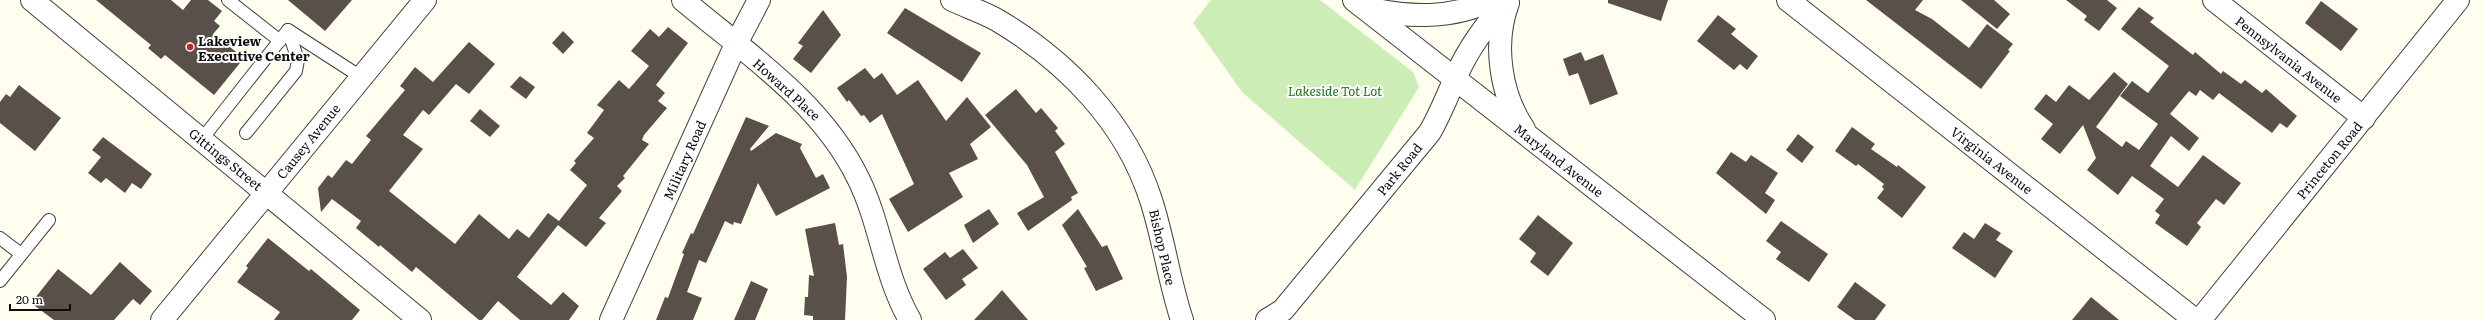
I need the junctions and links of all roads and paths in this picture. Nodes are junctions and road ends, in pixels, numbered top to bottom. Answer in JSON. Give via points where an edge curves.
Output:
{"nodes":[{"id":1,"x":32,"y":0,"type":"edge"},
{"id":2,"x":228,"y":0,"type":"edge"},
{"id":3,"x":425,"y":0,"type":"edge"},
{"id":4,"x":683,"y":0,"type":"edge"},
{"id":5,"x":759,"y":0,"type":"edge"},
{"id":6,"x":952,"y":0,"type":"edge"},
{"id":7,"x":1491,"y":0,"type":"edge"},
{"id":8,"x":1506,"y":0,"type":"edge"},
{"id":9,"x":1510,"y":0,"type":"edge"},
{"id":10,"x":1788,"y":0,"type":"edge"},
{"id":11,"x":2214,"y":0,"type":"edge"},
{"id":12,"x":2458,"y":0,"type":"edge"},
{"id":13,"x":1358,"y":4,"type":"edge"},
{"id":14,"x":288,"y":30,"type":"junction"},
{"id":15,"x":280,"y":41,"type":"junction"},
{"id":16,"x":736,"y":44,"type":"junction"},
{"id":17,"x":361,"y":77,"type":"junction"},
{"id":18,"x":1455,"y":79,"type":"junction"},
{"id":19,"x":2364,"y":118,"type":"junction"},
{"id":20,"x":246,"y":133,"type":"dead end"},
{"id":21,"x":1530,"y":138,"type":"junction"},
{"id":22,"x":202,"y":139,"type":"junction"},
{"id":23,"x":266,"y":192,"type":"junction"},
{"id":24,"x":49,"y":220,"type":"dead end"},
{"id":25,"x":0,"y":238,"type":"edge"},
{"id":26,"x":21,"y":254,"type":"junction"},
{"id":27,"x":0,"y":281,"type":"edge"},
{"id":28,"x":896,"y":294,"type":"junction"},
{"id":29,"x":162,"y":320,"type":"edge"},
{"id":30,"x":420,"y":320,"type":"edge"},
{"id":31,"x":611,"y":320,"type":"edge"},
{"id":32,"x":891,"y":320,"type":"edge"},
{"id":33,"x":910,"y":320,"type":"edge"},
{"id":34,"x":1182,"y":320,"type":"edge"},
{"id":35,"x":1269,"y":320,"type":"edge"},
{"id":36,"x":1764,"y":320,"type":"edge"},
{"id":37,"x":2195,"y":320,"type":"edge"},
{"id":38,"x":2200,"y":320,"type":"edge"}],
"edges":[{"from":1,"to":22,"type":"street","name":"Gittings Street"},
{"from":2,"to":15,"type":"lane"},
{"from":3,"to":17,"type":"street","name":"Causey Avenue"},
{"from":4,"to":16,"type":"street","name":"Howard Place"},
{"from":5,"to":16,"type":"street","name":"Military Road"},
{"from":6,"to":34,"type":"street","name":"Bishop Place","via":[[995,19],[1029,40],[1061,65],[1095,100],[1118,132],[1138,168],[1150,198]]},
{"from":7,"to":13,"type":"street","via":[[1459,11],[1430,15],[1394,14]]},
{"from":8,"to":18,"type":"street","name":"Park Road","via":[[1471,47]]},
{"from":9,"to":21,"type":"street","via":[[1501,37],[1501,63],[1513,110]]},
{"from":10,"to":37,"type":"street","name":"Virginia Avenue"},
{"from":11,"to":19,"type":"street","name":"Pennsylvania Avenue"},
{"from":12,"to":19,"type":"street","name":"Princeton Road"},
{"from":13,"to":18,"type":"street","name":"Maryland Avenue"},
{"from":14,"to":15,"type":"lane"},
{"from":14,"to":17,"type":"lane"},
{"from":14,"to":20,"type":"lane","via":[[298,60],[296,70]]},
{"from":15,"to":22,"type":"lane"},
{"from":16,"to":28,"type":"street","name":"Howard Place","via":[[802,100],[841,146],[859,178]]},
{"from":16,"to":31,"type":"street","name":"Military Road"},
{"from":17,"to":23,"type":"street","name":"Causey Avenue"},
{"from":18,"to":21,"type":"street","name":"Maryland Avenue"},
{"from":18,"to":35,"type":"street","name":"Park Road","via":[[1430,132],[1283,310]]},
{"from":19,"to":38,"type":"street","name":"Princeton Road"},
{"from":21,"to":36,"type":"street","name":"Maryland Avenue"},
{"from":22,"to":23,"type":"street","name":"Gittings Street"},
{"from":23,"to":29,"type":"street","name":"Causey Avenue"},
{"from":23,"to":30,"type":"street","name":"Gittings Street"},
{"from":24,"to":26,"type":"lane"},
{"from":25,"to":26,"type":"lane"},
{"from":26,"to":27,"type":"lane"},
{"from":28,"to":32,"type":"street","name":"Howard Place"},
{"from":28,"to":33,"type":"street","name":"Howard Place"}]}
